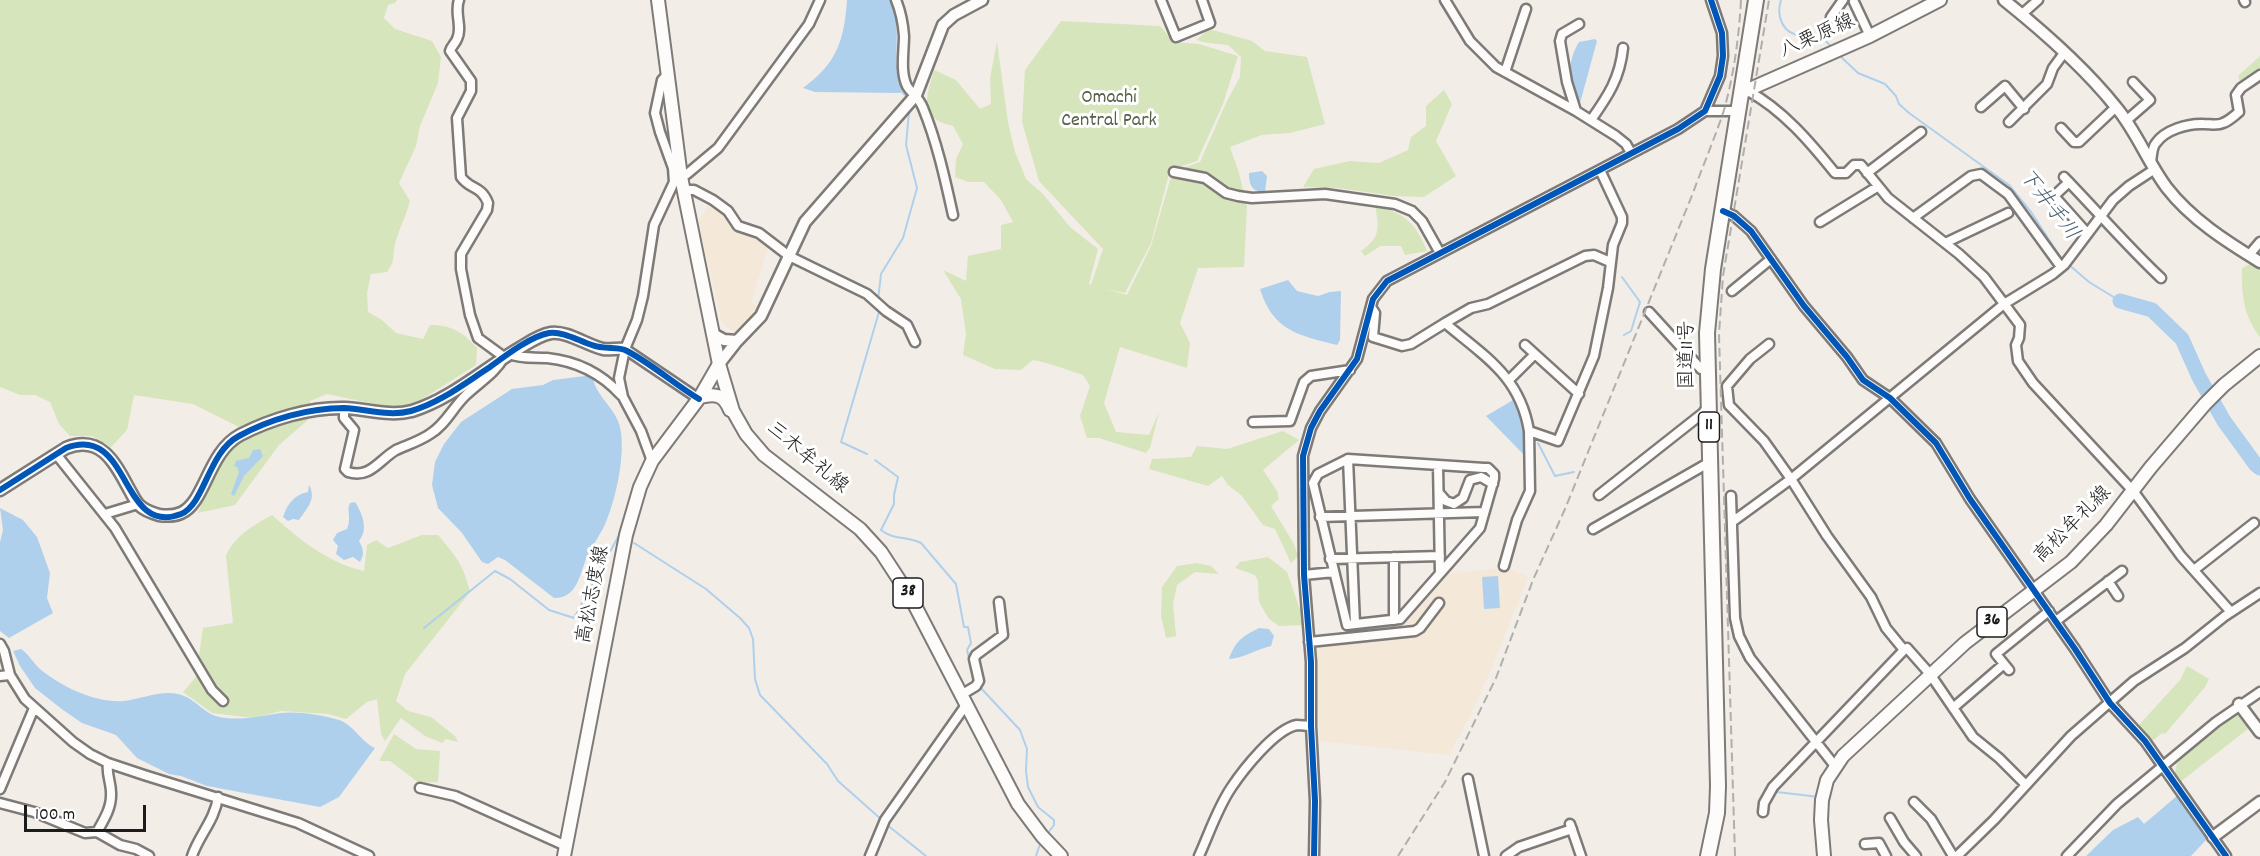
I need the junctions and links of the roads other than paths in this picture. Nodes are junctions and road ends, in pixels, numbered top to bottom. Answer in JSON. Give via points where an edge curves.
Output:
{"nodes":[{"id":1,"x":459,"y":0,"type":"edge"},
{"id":2,"x":658,"y":0,"type":"edge"},
{"id":3,"x":820,"y":0,"type":"edge"},
{"id":4,"x":896,"y":0,"type":"edge"},
{"id":5,"x":982,"y":0,"type":"edge"},
{"id":6,"x":1161,"y":0,"type":"edge"},
{"id":7,"x":1202,"y":0,"type":"edge"},
{"id":8,"x":1445,"y":0,"type":"edge"},
{"id":9,"x":1711,"y":0,"type":"edge"},
{"id":10,"x":1756,"y":0,"type":"edge"},
{"id":11,"x":1843,"y":0,"type":"edge"},
{"id":12,"x":1940,"y":0,"type":"edge"},
{"id":13,"x":2004,"y":0,"type":"edge"},
{"id":14,"x":2038,"y":0,"type":"edge"},
{"id":15,"x":1854,"y":2,"type":"dead end"},
{"id":16,"x":1526,"y":9,"type":"dead end"},
{"id":17,"x":2021,"y":15,"type":"junction"},
{"id":18,"x":1832,"y":17,"type":"dead end"},
{"id":19,"x":1579,"y":24,"type":"dead end"},
{"id":20,"x":1870,"y":36,"type":"junction"},
{"id":21,"x":1623,"y":48,"type":"dead end"},
{"id":22,"x":2064,"y":53,"type":"junction"},
{"id":23,"x":1505,"y":72,"type":"junction"},
{"id":24,"x":2260,"y":75,"type":"edge"},
{"id":25,"x":2133,"y":82,"type":"dead end"},
{"id":26,"x":1745,"y":92,"type":"junction"},
{"id":27,"x":916,"y":95,"type":"junction"},
{"id":28,"x":1981,"y":107,"type":"dead end"},
{"id":29,"x":2116,"y":107,"type":"junction"},
{"id":30,"x":2024,"y":109,"type":"junction"},
{"id":31,"x":1576,"y":111,"type":"junction"},
{"id":32,"x":1706,"y":111,"type":"junction"},
{"id":33,"x":1739,"y":111,"type":"junction"},
{"id":34,"x":1591,"y":120,"type":"junction"},
{"id":35,"x":2127,"y":120,"type":"junction"},
{"id":36,"x":2009,"y":122,"type":"dead end"},
{"id":37,"x":2061,"y":128,"type":"dead end"},
{"id":38,"x":1921,"y":132,"type":"dead end"},
{"id":39,"x":1631,"y":153,"type":"junction"},
{"id":40,"x":2153,"y":165,"type":"junction"},
{"id":41,"x":1600,"y":170,"type":"junction"},
{"id":42,"x":1174,"y":172,"type":"dead end"},
{"id":43,"x":1867,"y":173,"type":"junction"},
{"id":44,"x":680,"y":182,"type":"junction"},
{"id":45,"x":1877,"y":187,"type":"junction"},
{"id":46,"x":1723,"y":211,"type":"junction"},
{"id":47,"x":2008,"y":213,"type":"dead end"},
{"id":48,"x":2101,"y":214,"type":"junction"},
{"id":49,"x":953,"y":215,"type":"dead end"},
{"id":50,"x":1913,"y":218,"type":"junction"},
{"id":51,"x":1820,"y":222,"type":"dead end"},
{"id":52,"x":2087,"y":233,"type":"junction"},
{"id":53,"x":2260,"y":242,"type":"edge"},
{"id":54,"x":1945,"y":243,"type":"junction"},
{"id":55,"x":1440,"y":253,"type":"junction"},
{"id":56,"x":2249,"y":255,"type":"junction"},
{"id":57,"x":789,"y":256,"type":"junction"},
{"id":58,"x":1771,"y":259,"type":"junction"},
{"id":59,"x":1610,"y":262,"type":"junction"},
{"id":60,"x":2260,"y":262,"type":"edge"},
{"id":61,"x":2062,"y":266,"type":"junction"},
{"id":62,"x":2161,"y":278,"type":"dead end"},
{"id":63,"x":1732,"y":291,"type":"dead end"},
{"id":64,"x":2004,"y":304,"type":"junction"},
{"id":65,"x":1371,"y":307,"type":"junction"},
{"id":66,"x":1649,"y":312,"type":"dead end"},
{"id":67,"x":1444,"y":323,"type":"junction"},
{"id":68,"x":714,"y":335,"type":"junction"},
{"id":69,"x":737,"y":341,"type":"junction"},
{"id":70,"x":915,"y":342,"type":"dead end"},
{"id":71,"x":1769,"y":344,"type":"dead end"},
{"id":72,"x":1526,"y":345,"type":"dead end"},
{"id":73,"x":625,"y":349,"type":"junction"},
{"id":74,"x":1535,"y":354,"type":"junction"},
{"id":75,"x":507,"y":355,"type":"junction"},
{"id":76,"x":2260,"y":356,"type":"edge"},
{"id":77,"x":719,"y":364,"type":"junction"},
{"id":78,"x":1350,"y":370,"type":"junction"},
{"id":79,"x":1707,"y":371,"type":"junction"},
{"id":80,"x":1509,"y":380,"type":"junction"},
{"id":81,"x":1579,"y":394,"type":"junction"},
{"id":82,"x":623,"y":397,"type":"junction"},
{"id":83,"x":700,"y":398,"type":"junction"},
{"id":84,"x":1890,"y":398,"type":"junction"},
{"id":85,"x":1708,"y":406,"type":"junction"},
{"id":86,"x":344,"y":408,"type":"junction"},
{"id":87,"x":1253,"y":422,"type":"dead end"},
{"id":88,"x":740,"y":423,"type":"junction"},
{"id":89,"x":1529,"y":431,"type":"junction"},
{"id":90,"x":56,"y":454,"type":"junction"},
{"id":91,"x":1348,"y":459,"type":"junction"},
{"id":92,"x":652,"y":461,"type":"junction"},
{"id":93,"x":1710,"y":462,"type":"junction"},
{"id":94,"x":1438,"y":465,"type":"junction"},
{"id":95,"x":1791,"y":479,"type":"junction"},
{"id":96,"x":1493,"y":484,"type":"junction"},
{"id":97,"x":0,"y":490,"type":"edge"},
{"id":98,"x":2134,"y":492,"type":"junction"},
{"id":99,"x":1439,"y":493,"type":"junction"},
{"id":100,"x":1599,"y":495,"type":"dead end"},
{"id":101,"x":1731,"y":496,"type":"dead end"},
{"id":102,"x":138,"y":504,"type":"junction"},
{"id":103,"x":1484,"y":512,"type":"junction"},
{"id":104,"x":105,"y":514,"type":"junction"},
{"id":105,"x":1439,"y":514,"type":"junction"},
{"id":106,"x":1350,"y":516,"type":"junction"},
{"id":107,"x":1320,"y":517,"type":"junction"},
{"id":108,"x":1732,"y":522,"type":"junction"},
{"id":109,"x":2254,"y":523,"type":"dead end"},
{"id":110,"x":1593,"y":529,"type":"dead end"},
{"id":111,"x":1440,"y":556,"type":"junction"},
{"id":112,"x":1394,"y":557,"type":"junction"},
{"id":113,"x":1352,"y":558,"type":"junction"},
{"id":114,"x":1330,"y":559,"type":"junction"},
{"id":115,"x":1504,"y":566,"type":"dead end"},
{"id":116,"x":2194,"y":570,"type":"junction"},
{"id":117,"x":2122,"y":571,"type":"dead end"},
{"id":118,"x":1334,"y":572,"type":"junction"},
{"id":119,"x":1440,"y":573,"type":"junction"},
{"id":120,"x":1304,"y":575,"type":"junction"},
{"id":121,"x":2108,"y":581,"type":"junction"},
{"id":122,"x":2034,"y":591,"type":"junction"},
{"id":123,"x":2260,"y":593,"type":"edge"},
{"id":124,"x":2118,"y":596,"type":"dead end"},
{"id":125,"x":999,"y":602,"type":"dead end"},
{"id":126,"x":1439,"y":603,"type":"dead end"},
{"id":127,"x":2049,"y":611,"type":"junction"},
{"id":128,"x":2231,"y":612,"type":"junction"},
{"id":129,"x":1394,"y":620,"type":"junction"},
{"id":130,"x":2056,"y":621,"type":"junction"},
{"id":131,"x":1355,"y":624,"type":"junction"},
{"id":132,"x":1309,"y":642,"type":"junction"},
{"id":133,"x":0,"y":644,"type":"edge"},
{"id":134,"x":1904,"y":650,"type":"junction"},
{"id":135,"x":1930,"y":674,"type":"junction"},
{"id":136,"x":10,"y":675,"type":"junction"},
{"id":137,"x":0,"y":676,"type":"edge"},
{"id":138,"x":2260,"y":692,"type":"edge"},
{"id":139,"x":963,"y":700,"type":"junction"},
{"id":140,"x":224,"y":701,"type":"dead end"},
{"id":141,"x":2110,"y":703,"type":"junction"},
{"id":142,"x":2239,"y":704,"type":"junction"},
{"id":143,"x":34,"y":708,"type":"junction"},
{"id":144,"x":1953,"y":708,"type":"junction"},
{"id":145,"x":1311,"y":726,"type":"junction"},
{"id":146,"x":2260,"y":732,"type":"edge"},
{"id":147,"x":1815,"y":743,"type":"junction"},
{"id":148,"x":108,"y":763,"type":"junction"},
{"id":149,"x":1835,"y":766,"type":"junction"},
{"id":150,"x":2162,"y":768,"type":"junction"},
{"id":151,"x":1468,"y":779,"type":"dead end"},
{"id":152,"x":2026,"y":785,"type":"junction"},
{"id":153,"x":420,"y":788,"type":"dead end"},
{"id":154,"x":0,"y":789,"type":"edge"},
{"id":155,"x":218,"y":797,"type":"junction"},
{"id":156,"x":0,"y":802,"type":"edge"},
{"id":157,"x":1914,"y":802,"type":"dead end"},
{"id":158,"x":2260,"y":802,"type":"edge"},
{"id":159,"x":1763,"y":812,"type":"dead end"},
{"id":160,"x":1890,"y":818,"type":"dead end"},
{"id":161,"x":97,"y":832,"type":"junction"},
{"id":162,"x":2213,"y":837,"type":"junction"},
{"id":163,"x":1866,"y":844,"type":"dead end"},
{"id":164,"x":345,"y":846,"type":"junction"},
{"id":165,"x":565,"y":851,"type":"edge"},
{"id":166,"x":149,"y":856,"type":"edge"},
{"id":167,"x":192,"y":856,"type":"edge"},
{"id":168,"x":340,"y":856,"type":"edge"},
{"id":169,"x":369,"y":856,"type":"edge"},
{"id":170,"x":870,"y":856,"type":"edge"},
{"id":171,"x":1061,"y":856,"type":"edge"},
{"id":172,"x":1199,"y":856,"type":"edge"},
{"id":173,"x":1314,"y":856,"type":"edge"},
{"id":174,"x":1484,"y":856,"type":"edge"},
{"id":175,"x":1506,"y":856,"type":"edge"},
{"id":176,"x":1581,"y":856,"type":"edge"},
{"id":177,"x":1708,"y":856,"type":"edge"},
{"id":178,"x":1824,"y":856,"type":"edge"},
{"id":179,"x":1886,"y":856,"type":"edge"},
{"id":180,"x":1916,"y":856,"type":"edge"},
{"id":181,"x":1955,"y":856,"type":"edge"},
{"id":182,"x":2067,"y":856,"type":"edge"},
{"id":183,"x":2226,"y":856,"type":"edge"}],
"edges":[{"from":1,"to":75,"type":"street","via":[[458,39],[450,51],[471,81],[471,91],[457,118],[461,177],[480,189],[488,203],[461,254],[461,269],[478,338]]},
{"from":2,"to":44,"type":"main road","name":"三木牟礼線","number":"38"},
{"from":3,"to":44,"type":"street","via":[[809,24],[743,117],[718,148]]},
{"from":4,"to":27,"type":"street","via":[[904,35],[904,75],[907,87]]},
{"from":5,"to":27,"type":"street","via":[[943,25]]},
{"from":6,"to":7,"type":"street","via":[[1176,37],[1210,23]]},
{"from":8,"to":23,"type":"street","via":[[1470,41]]},
{"from":9,"to":32,"type":"street","via":[[1722,33],[1723,57]]},
{"from":10,"to":26,"type":"highway","name":"国道11号","number":"11"},
{"from":11,"to":18,"type":"street"},
{"from":12,"to":20,"type":"main road","name":"八栗原線"},
{"from":13,"to":17,"type":"street"},
{"from":14,"to":17,"type":"street"},
{"from":15,"to":20,"type":"street"},
{"from":16,"to":23,"type":"street"},
{"from":17,"to":22,"type":"street"},
{"from":19,"to":31,"type":"street","via":[[1562,34],[1560,41]]},
{"from":20,"to":26,"type":"main road","name":"八栗原線"},
{"from":21,"to":34,"type":"street","via":[[1612,91]]},
{"from":22,"to":29,"type":"street"},
{"from":22,"to":30,"type":"street","via":[[2046,84]]},
{"from":23,"to":31,"type":"street"},
{"from":24,"to":40,"type":"street","via":[[2241,88],[2236,95],[2239,112],[2224,123],[2179,128],[2154,144]]},
{"from":25,"to":35,"type":"street","via":[[2150,99]]},
{"from":26,"to":33,"type":"highway","name":"国道11号","number":"11"},
{"from":26,"to":43,"type":"street","via":[[1793,125],[1835,173],[1846,173],[1854,165],[1861,165]]},
{"from":27,"to":49,"type":"street","via":[[944,171]]},
{"from":27,"to":57,"type":"street","via":[[805,222]]},
{"from":28,"to":30,"type":"street","via":[[2005,86]]},
{"from":29,"to":35,"type":"street"},
{"from":29,"to":37,"type":"street","via":[[2079,142],[2074,142]]},
{"from":30,"to":36,"type":"street"},
{"from":31,"to":34,"type":"street"},
{"from":32,"to":33,"type":"street"},
{"from":32,"to":39,"type":"street"},
{"from":33,"to":46,"type":"highway","name":"国道11号","number":"11"},
{"from":34,"to":39,"type":"street","via":[[1626,144]]},
{"from":35,"to":40,"type":"street"},
{"from":38,"to":43,"type":"street"},
{"from":39,"to":41,"type":"street"},
{"from":40,"to":48,"type":"street"},
{"from":40,"to":56,"type":"street","via":[[2183,205]]},
{"from":41,"to":55,"type":"street"},
{"from":41,"to":59,"type":"street","via":[[1622,217]]},
{"from":42,"to":55,"type":"street","via":[[1205,178],[1226,193],[1238,196],[1325,194],[1395,204],[1412,211],[1422,221]]},
{"from":43,"to":45,"type":"street"},
{"from":44,"to":57,"type":"street","via":[[728,211],[738,226],[759,233]]},
{"from":44,"to":68,"type":"main road","name":"三木牟礼線","number":"38"},
{"from":44,"to":73,"type":"street","via":[[654,225],[643,296]]},
{"from":45,"to":50,"type":"street"},
{"from":45,"to":51,"type":"street"},
{"from":46,"to":58,"type":"street","via":[[1751,231]]},
{"from":46,"to":79,"type":"highway","name":"国道11号","number":"11","via":[[1709,301]]},
{"from":47,"to":54,"type":"street"},
{"from":48,"to":52,"type":"street"},
{"from":48,"to":52,"type":"street","via":[[2067,180],[2054,196]]},
{"from":48,"to":62,"type":"street","via":[[2124,243]]},
{"from":50,"to":54,"type":"street"},
{"from":50,"to":61,"type":"street","via":[[1971,176],[1981,174],[2008,194]]},
{"from":52,"to":61,"type":"street"},
{"from":53,"to":56,"type":"street"},
{"from":54,"to":64,"type":"street","via":[[1984,277]]},
{"from":55,"to":65,"type":"street","via":[[1387,281]]},
{"from":56,"to":60,"type":"street"},
{"from":57,"to":69,"type":"street","via":[[761,316]]},
{"from":57,"to":70,"type":"street","via":[[867,294],[907,325]]},
{"from":58,"to":63,"type":"street"},
{"from":58,"to":84,"type":"street","via":[[1863,380]]},
{"from":59,"to":67,"type":"street","via":[[1594,255],[1585,256]]},
{"from":59,"to":81,"type":"street","via":[[1594,356]]},
{"from":61,"to":64,"type":"street"},
{"from":64,"to":84,"type":"street"},
{"from":64,"to":98,"type":"street","via":[[2020,325],[2018,361],[2033,383]]},
{"from":65,"to":67,"type":"street","via":[[1375,313],[1373,337],[1402,346]]},
{"from":65,"to":78,"type":"street","via":[[1362,346]]},
{"from":66,"to":79,"type":"street"},
{"from":67,"to":80,"type":"street"},
{"from":68,"to":69,"type":"street"},
{"from":68,"to":77,"type":"main road","name":"三木牟礼線","number":"38"},
{"from":69,"to":77,"type":"street"},
{"from":71,"to":95,"type":"street","via":[[1727,386],[1727,396],[1729,405],[1764,441]]},
{"from":72,"to":74,"type":"street"},
{"from":73,"to":75,"type":"street","via":[[605,349],[557,333],[540,336]]},
{"from":73,"to":82,"type":"street","via":[[619,378]]},
{"from":73,"to":83,"type":"street"},
{"from":74,"to":80,"type":"street"},
{"from":74,"to":81,"type":"street"},
{"from":75,"to":82,"type":"street","via":[[550,358],[592,371]]},
{"from":75,"to":86,"type":"street","via":[[455,389],[411,411],[396,414]]},
{"from":75,"to":86,"type":"street","via":[[430,435],[393,452],[369,471],[354,474],[345,469],[354,430],[344,418]]},
{"from":76,"to":98,"type":"main road","name":"高松牟礼線","number":"36","via":[[2205,404]]},
{"from":77,"to":83,"type":"main road","name":"高松志度線"},
{"from":77,"to":88,"type":"main road","name":"三木牟礼線","number":"38","via":[[732,411]]},
{"from":78,"to":87,"type":"street","via":[[1311,376],[1304,382],[1290,421]]},
{"from":78,"to":120,"type":"street","via":[[1320,411],[1306,442]]},
{"from":79,"to":85,"type":"highway","name":"国道11号","number":"11"},
{"from":80,"to":89,"type":"street","via":[[1526,412]]},
{"from":81,"to":89,"type":"street","via":[[1558,441]]},
{"from":82,"to":92,"type":"street"},
{"from":83,"to":88,"type":"main road","via":[[709,394],[720,396]]},
{"from":83,"to":92,"type":"main road","name":"高松志度線"},
{"from":84,"to":95,"type":"street"},
{"from":84,"to":122,"type":"street","via":[[1936,443],[1970,500]]},
{"from":85,"to":93,"type":"highway","name":"国道11号","number":"11"},
{"from":85,"to":100,"type":"street"},
{"from":86,"to":102,"type":"street","via":[[296,414],[238,436],[221,451],[197,498],[181,514],[152,513]]},
{"from":88,"to":139,"type":"main road","name":"三木牟礼線","number":"38","via":[[764,455],[860,528],[876,546],[911,598]]},
{"from":89,"to":115,"type":"street","via":[[1530,491]]},
{"from":90,"to":97,"type":"street"},
{"from":90,"to":102,"type":"street","via":[[78,443],[103,451],[115,463]]},
{"from":90,"to":104,"type":"street"},
{"from":91,"to":94,"type":"street"},
{"from":91,"to":106,"type":"street"},
{"from":91,"to":107,"type":"street","via":[[1315,478]]},
{"from":92,"to":165,"type":"main road","name":"高松志度線","via":[[626,535]]},
{"from":93,"to":110,"type":"street"},
{"from":93,"to":177,"type":"highway","name":"国道11号","number":"11","via":[[1718,786]]},
{"from":94,"to":96,"type":"street","via":[[1488,468],[1494,474]]},
{"from":94,"to":99,"type":"street"},
{"from":95,"to":108,"type":"street"},
{"from":95,"to":134,"type":"street"},
{"from":96,"to":99,"type":"street","via":[[1481,477],[1470,480],[1463,498],[1454,504]]},
{"from":96,"to":103,"type":"street"},
{"from":98,"to":116,"type":"street"},
{"from":98,"to":122,"type":"main road","name":"高松牟礼線","number":"36","via":[[2071,562]]},
{"from":99,"to":105,"type":"street"},
{"from":101,"to":108,"type":"street"},
{"from":102,"to":104,"type":"street"},
{"from":103,"to":105,"type":"street"},
{"from":103,"to":119,"type":"street","via":[[1480,528]]},
{"from":104,"to":140,"type":"street","via":[[212,690]]},
{"from":105,"to":106,"type":"street"},
{"from":105,"to":111,"type":"street"},
{"from":106,"to":107,"type":"street"},
{"from":106,"to":113,"type":"street"},
{"from":107,"to":114,"type":"street"},
{"from":108,"to":147,"type":"street","via":[[1739,636],[1750,658]]},
{"from":109,"to":116,"type":"street"},
{"from":111,"to":112,"type":"street"},
{"from":111,"to":119,"type":"street"},
{"from":112,"to":113,"type":"street"},
{"from":112,"to":129,"type":"street"},
{"from":113,"to":114,"type":"street"},
{"from":113,"to":131,"type":"street"},
{"from":114,"to":118,"type":"street"},
{"from":116,"to":128,"type":"street"},
{"from":117,"to":121,"type":"street"},
{"from":118,"to":120,"type":"street"},
{"from":118,"to":131,"type":"street","via":[[1347,625]]},
{"from":119,"to":129,"type":"street","via":[[1400,619]]},
{"from":120,"to":132,"type":"street"},
{"from":121,"to":124,"type":"street"},
{"from":121,"to":130,"type":"street"},
{"from":122,"to":127,"type":"street"},
{"from":122,"to":135,"type":"main road","name":"高松牟礼線","number":"36"},
{"from":123,"to":128,"type":"street"},
{"from":125,"to":139,"type":"street","via":[[1003,635],[976,655],[979,681]]},
{"from":126,"to":132,"type":"street","via":[[1415,631]]},
{"from":127,"to":130,"type":"street"},
{"from":127,"to":144,"type":"street","via":[[1996,654],[2006,667]]},
{"from":128,"to":141,"type":"street","via":[[2134,681]]},
{"from":129,"to":131,"type":"street"},
{"from":130,"to":141,"type":"street"},
{"from":132,"to":145,"type":"street"},
{"from":133,"to":136,"type":"street"},
{"from":134,"to":135,"type":"street","via":[[1907,648]]},
{"from":134,"to":147,"type":"street"},
{"from":135,"to":144,"type":"street"},
{"from":135,"to":149,"type":"main road","name":"高松牟礼線","number":"36"},
{"from":136,"to":137,"type":"street"},
{"from":136,"to":143,"type":"street"},
{"from":138,"to":142,"type":"street"},
{"from":139,"to":170,"type":"street","via":[[884,822]]},
{"from":139,"to":171,"type":"main road","name":"三木牟礼線","number":"38","via":[[1018,804]]},
{"from":141,"to":150,"type":"street","via":[[2145,741]]},
{"from":141,"to":152,"type":"street","via":[[2071,736]]},
{"from":142,"to":146,"type":"street"},
{"from":142,"to":150,"type":"street"},
{"from":143,"to":148,"type":"street","via":[[73,742]]},
{"from":143,"to":154,"type":"street"},
{"from":144,"to":152,"type":"street","via":[[1973,737]]},
{"from":145,"to":172,"type":"street","via":[[1297,725],[1277,734],[1266,745],[1230,789]]},
{"from":145,"to":173,"type":"street"},
{"from":147,"to":149,"type":"street"},
{"from":147,"to":159,"type":"street","via":[[1773,787]]},
{"from":148,"to":155,"type":"street"},
{"from":148,"to":161,"type":"street","via":[[112,795]]},
{"from":149,"to":178,"type":"main road","name":"高松牟礼線","number":"36","via":[[1822,800]]},
{"from":150,"to":162,"type":"street"},
{"from":150,"to":182,"type":"street","via":[[2117,804]]},
{"from":151,"to":174,"type":"street"},
{"from":152,"to":181,"type":"street"},
{"from":153,"to":165,"type":"street","via":[[454,796]]},
{"from":155,"to":164,"type":"street","via":[[298,823]]},
{"from":155,"to":167,"type":"street","via":[[212,819]]},
{"from":156,"to":161,"type":"street","via":[[85,833]]},
{"from":157,"to":181,"type":"street","via":[[1931,819]]},
{"from":158,"to":162,"type":"street"},
{"from":160,"to":180,"type":"street"},
{"from":161,"to":166,"type":"street"},
{"from":162,"to":183,"type":"street"},
{"from":163,"to":179,"type":"street","via":[[1879,843]]},
{"from":164,"to":168,"type":"street"},
{"from":164,"to":169,"type":"street"},
{"from":175,"to":176,"type":"street","via":[[1571,826]]}]}
